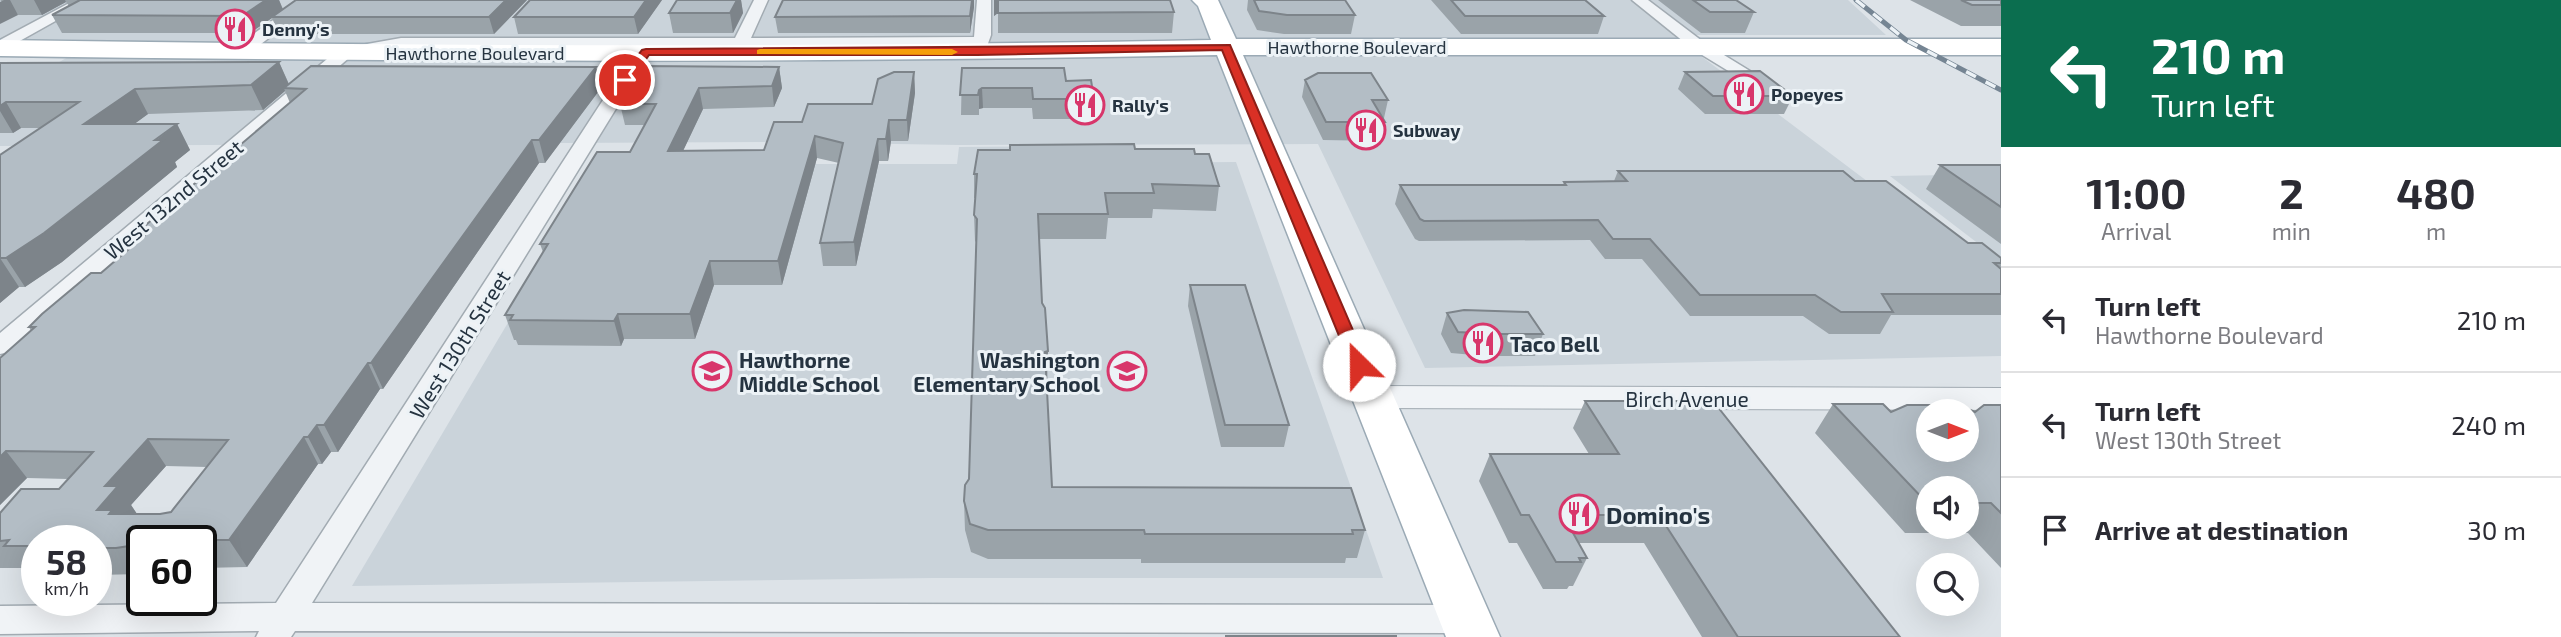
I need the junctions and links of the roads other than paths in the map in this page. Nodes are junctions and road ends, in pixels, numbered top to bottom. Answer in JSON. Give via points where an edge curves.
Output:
{"nodes":[{"id":1,"x":86,"y":0,"type":"edge"},
{"id":2,"x":312,"y":0,"type":"edge"},
{"id":3,"x":761,"y":0,"type":"edge"},
{"id":4,"x":984,"y":0,"type":"edge"},
{"id":5,"x":1639,"y":0,"type":"edge"},
{"id":6,"x":1208,"y":1,"type":"edge"},
{"id":7,"x":515,"y":24,"type":"edge"},
{"id":8,"x":497,"y":43,"type":"junction"},
{"id":9,"x":740,"y":43,"type":"junction"},
{"id":10,"x":0,"y":47,"type":"edge"},
{"id":11,"x":979,"y":47,"type":"junction"},
{"id":12,"x":1692,"y":47,"type":"junction"},
{"id":13,"x":1864,"y":47,"type":"junction"},
{"id":14,"x":1903,"y":47,"type":"junction"},
{"id":15,"x":2001,"y":47,"type":"edge"},
{"id":16,"x":159,"y":50,"type":"junction"},
{"id":17,"x":239,"y":52,"type":"junction"},
{"id":18,"x":1231,"y":59,"type":"junction"},
{"id":19,"x":337,"y":60,"type":"junction"},
{"id":20,"x":640,"y":60,"type":"junction"},
{"id":21,"x":7,"y":71,"type":"edge"},
{"id":22,"x":939,"y":71,"type":"junction"},
{"id":23,"x":1534,"y":71,"type":"junction"},
{"id":24,"x":1750,"y":71,"type":"junction"},
{"id":25,"x":2001,"y":71,"type":"edge"},
{"id":26,"x":0,"y":346,"type":"edge"},
{"id":27,"x":1372,"y":397,"type":"junction"},
{"id":28,"x":2001,"y":399,"type":"edge"},
{"id":29,"x":0,"y":620,"type":"edge"},
{"id":30,"x":279,"y":627,"type":"edge"},
{"id":31,"x":881,"y":627,"type":"edge"},
{"id":32,"x":1469,"y":628,"type":"edge"}],
"edges":[{"from":1,"to":10,"type":"street"},
{"from":2,"to":17,"type":"street"},
{"from":3,"to":9,"type":"street"},
{"from":4,"to":11,"type":"street"},
{"from":5,"to":12,"type":"street"},
{"from":6,"to":18,"type":"main road"},
{"from":7,"to":8,"type":"street"},
{"from":8,"to":9,"type":"street"},
{"from":8,"to":19,"type":"street","via":[[401,43]]},
{"from":9,"to":11,"type":"street"},
{"from":10,"to":16,"type":"main road","name":"Hawthorne Boulevard"},
{"from":11,"to":18,"type":"main road","name":"Hawthorne Boulevard"},
{"from":11,"to":20,"type":"main road","name":"Hawthorne Boulevard"},
{"from":11,"to":22,"type":"main road"},
{"from":12,"to":13,"type":"main road","name":"Hawthorne Boulevard"},
{"from":12,"to":18,"type":"main road","name":"Hawthorne Boulevard"},
{"from":12,"to":23,"type":"main road","via":[[1646,57],[1527,60]]},
{"from":12,"to":24,"type":"street"},
{"from":13,"to":14,"type":"main road","name":"Hawthorne Boulevard"},
{"from":13,"to":24,"type":"main road","via":[[1846,55],[1736,58],[1735,63]]},
{"from":14,"to":15,"type":"main road","name":"Hawthorne Boulevard"},
{"from":14,"to":24,"type":"main road","via":[[1907,56],[1898,58],[1806,61]]},
{"from":16,"to":17,"type":"main road","name":"Hawthorne Boulevard"},
{"from":16,"to":21,"type":"main road","via":[[45,60]]},
{"from":17,"to":19,"type":"main road","name":"Hawthorne Boulevard"},
{"from":18,"to":22,"type":"main road","name":"Hawthorne Boulevard"},
{"from":18,"to":23,"type":"main road","name":"Hawthorne Boulevard"},
{"from":18,"to":27,"type":"main road"},
{"from":19,"to":20,"type":"main road","name":"Hawthorne Boulevard"},
{"from":19,"to":21,"type":"main road","name":"Hawthorne Boulevard"},
{"from":19,"to":26,"type":"street","name":"West 132nd Street"},
{"from":20,"to":22,"type":"main road","name":"Hawthorne Boulevard"},
{"from":20,"to":30,"type":"street","name":"West 130th Street"},
{"from":23,"to":24,"type":"main road","name":"Hawthorne Boulevard"},
{"from":24,"to":25,"type":"main road","name":"Hawthorne Boulevard"},
{"from":27,"to":28,"type":"street","name":"Birch Avenue"},
{"from":27,"to":32,"type":"main road"},
{"from":29,"to":30,"type":"street"},
{"from":30,"to":31,"type":"street"},
{"from":31,"to":32,"type":"street"}]}
